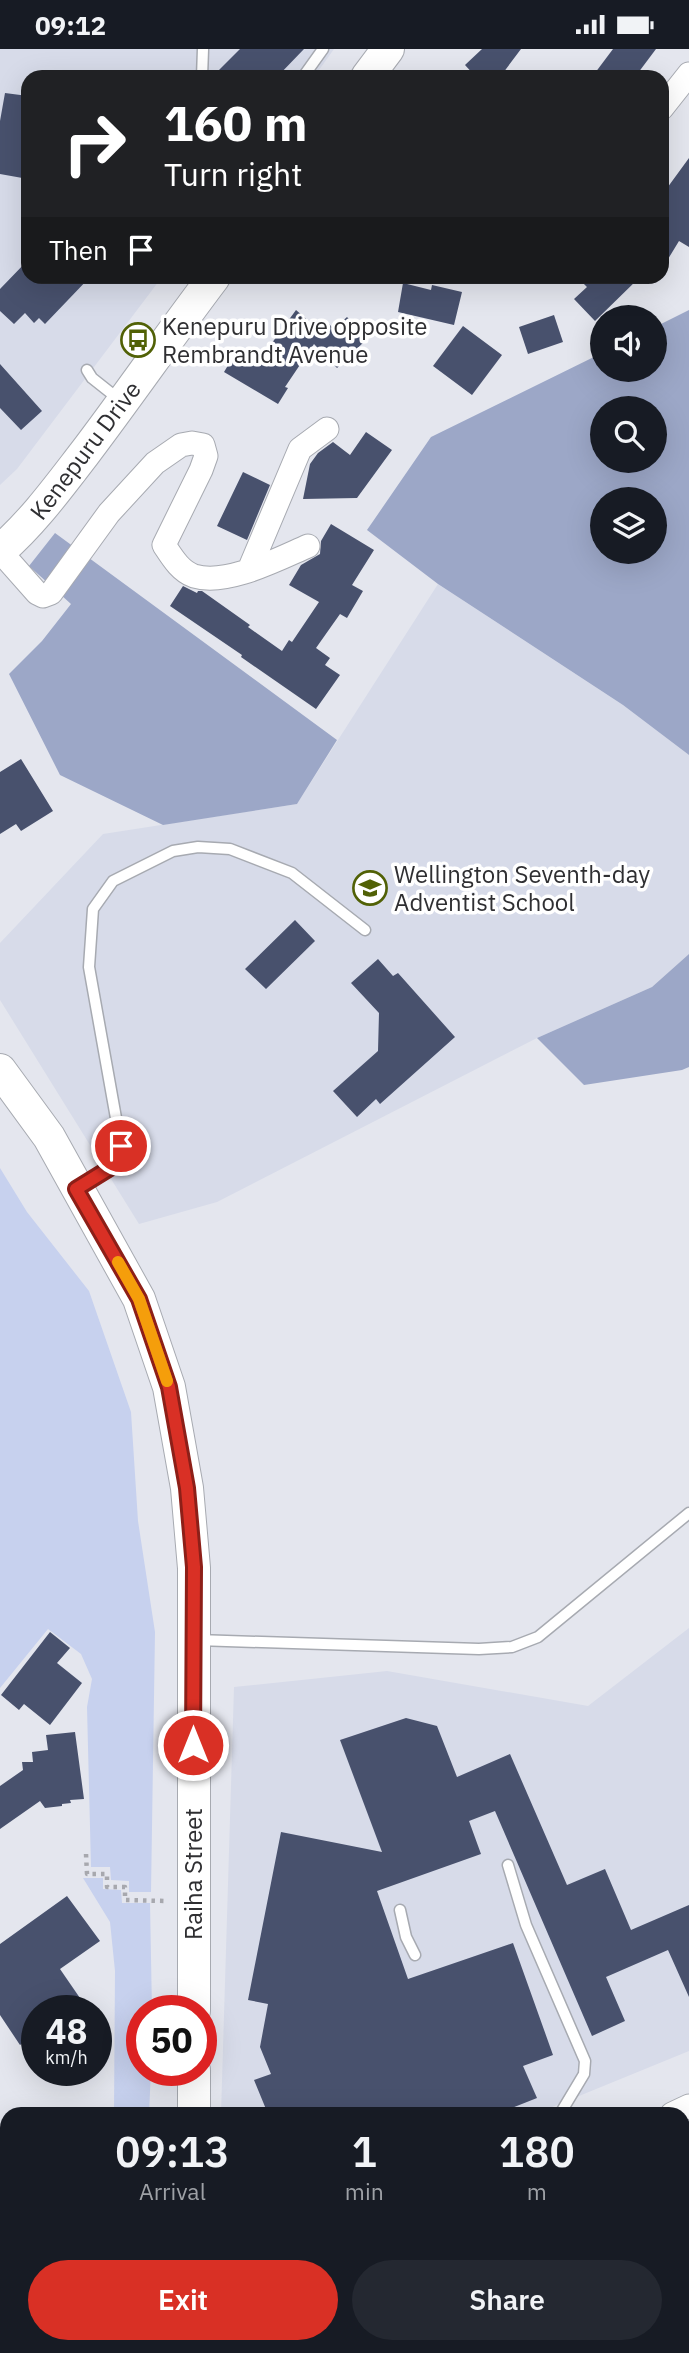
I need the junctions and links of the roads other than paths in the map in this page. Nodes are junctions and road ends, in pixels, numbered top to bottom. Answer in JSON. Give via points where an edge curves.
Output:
{"nodes":[{"id":1,"x":203,"y":49,"type":"edge"},
{"id":2,"x":323,"y":49,"type":"edge"},
{"id":3,"x":388,"y":49,"type":"edge"},
{"id":4,"x":202,"y":70,"type":"edge"},
{"id":5,"x":308,"y":70,"type":"edge"},
{"id":6,"x":372,"y":70,"type":"edge"},
{"id":7,"x":689,"y":74,"type":"edge"},
{"id":8,"x":669,"y":99,"type":"edge"},
{"id":9,"x":209,"y":284,"type":"edge"},
{"id":10,"x":87,"y":370,"type":"dead end"},
{"id":11,"x":123,"y":403,"type":"junction"},
{"id":12,"x":327,"y":429,"type":"dead end"},
{"id":13,"x":308,"y":546,"type":"dead end"},
{"id":14,"x":0,"y":551,"type":"edge"},
{"id":15,"x":250,"y":570,"type":"junction"},
{"id":16,"x":365,"y":930,"type":"dead end"},
{"id":17,"x":0,"y":1070,"type":"edge"},
{"id":18,"x":76,"y":1189,"type":"junction"},
{"id":19,"x":689,"y":1513,"type":"edge"},
{"id":20,"x":194,"y":1640,"type":"junction"},
{"id":21,"x":508,"y":1865,"type":"dead end"},
{"id":22,"x":400,"y":1910,"type":"dead end"},
{"id":23,"x":415,"y":1955,"type":"dead end"},
{"id":24,"x":194,"y":1995,"type":"edge"},
{"id":25,"x":194,"y":2086,"type":"edge"},
{"id":26,"x":194,"y":2107,"type":"edge"},
{"id":27,"x":564,"y":2107,"type":"edge"}],
"edges":[{"from":1,"to":4,"type":"lane"},
{"from":2,"to":5,"type":"lane"},
{"from":3,"to":6,"type":"main road"},
{"from":7,"to":8,"type":"street"},
{"from":9,"to":11,"type":"main road","name":"Kenepuru Drive"},
{"from":10,"to":11,"type":"lane"},
{"from":11,"to":14,"type":"main road","name":"Kenepuru Drive","via":[[27,527]]},
{"from":12,"to":15,"type":"street","via":[[300,449]]},
{"from":13,"to":15,"type":"street"},
{"from":14,"to":15,"type":"street","via":[[37,593],[51,593],[108,513],[155,463],[192,443],[203,445],[205,456],[164,545],[192,575],[212,577]]},
{"from":16,"to":18,"type":"lane","via":[[292,873],[229,849],[173,851],[113,881],[93,909],[89,967],[121,1146],[110,1168]]},
{"from":17,"to":18,"type":"main road","name":"Raiha Street","via":[[49,1137]]},
{"from":18,"to":20,"type":"main road","name":"Raiha Street","via":[[139,1299],[169,1387],[187,1488]]},
{"from":19,"to":20,"type":"lane","via":[[538,1637],[512,1647]]},
{"from":20,"to":24,"type":"main road","name":"Raiha Street"},
{"from":21,"to":27,"type":"lane","via":[[526,1925],[585,2061],[584,2074]]},
{"from":22,"to":23,"type":"lane"},
{"from":25,"to":26,"type":"main road"}]}
